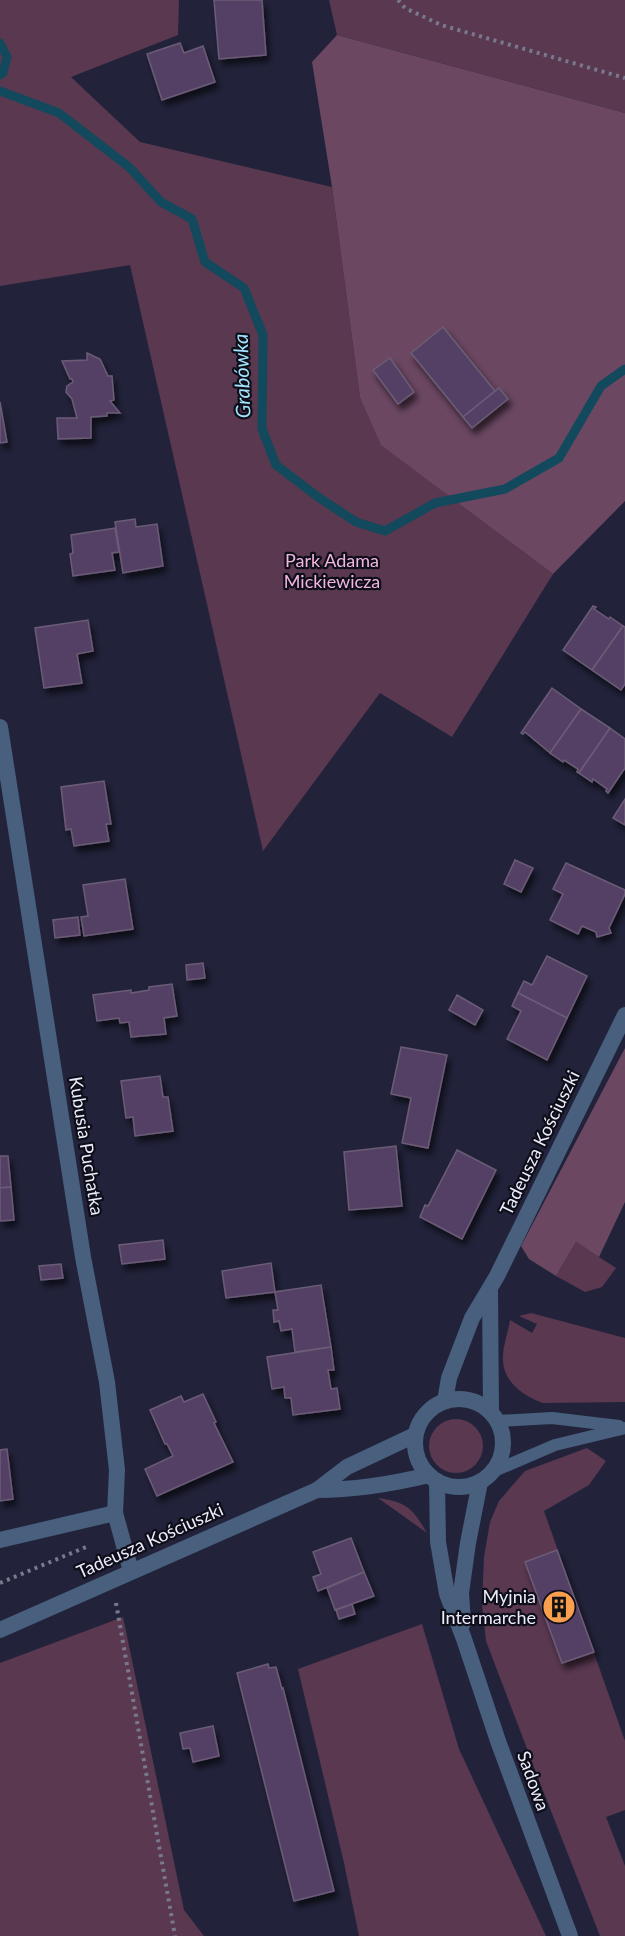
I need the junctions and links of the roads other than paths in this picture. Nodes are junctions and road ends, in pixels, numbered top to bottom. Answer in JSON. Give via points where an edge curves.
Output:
{"nodes":[{"id":1,"x":0,"y":727,"type":"edge"},
{"id":2,"x":625,"y":1016,"type":"edge"},
{"id":3,"x":490,"y":1289,"type":"junction"},
{"id":4,"x":445,"y":1401,"type":"junction"},
{"id":5,"x":494,"y":1417,"type":"junction"},
{"id":6,"x":625,"y":1427,"type":"edge"},
{"id":7,"x":415,"y":1435,"type":"junction"},
{"id":8,"x":486,"y":1477,"type":"junction"},
{"id":9,"x":433,"y":1478,"type":"junction"},
{"id":10,"x":317,"y":1490,"type":"junction"},
{"id":11,"x":115,"y":1513,"type":"junction"},
{"id":12,"x":0,"y":1540,"type":"edge"},
{"id":13,"x":131,"y":1571,"type":"junction"},
{"id":14,"x":0,"y":1629,"type":"edge"},
{"id":15,"x":464,"y":1639,"type":"junction"},
{"id":16,"x":570,"y":1936,"type":"edge"}],
"edges":[{"from":1,"to":11,"type":"street","name":"Kubusia Puchatka","via":[[83,1257],[107,1382],[117,1470]]},
{"from":2,"to":3,"type":"street","name":"Tadeusza Kościuszki"},
{"from":3,"to":4,"type":"street","name":"Tadeusza Kościuszki","via":[[459,1348]]},
{"from":3,"to":5,"type":"street","name":"Tadeusza Kościuszki"},
{"from":4,"to":5,"type":"street","via":[[470,1400]]},
{"from":4,"to":7,"type":"street","via":[[431,1408]]},
{"from":5,"to":6,"type":"lane","via":[[552,1418]]},
{"from":5,"to":8,"type":"street","via":[[503,1447]]},
{"from":6,"to":8,"type":"lane","via":[[555,1445]]},
{"from":7,"to":9,"type":"street","via":[[417,1457]]},
{"from":7,"to":10,"type":"street","name":"Tadeusza Kościuszki","via":[[347,1467]]},
{"from":8,"to":9,"type":"street","via":[[466,1486],[451,1486]]},
{"from":8,"to":15,"type":"street","name":"Sadowa","via":[[468,1543],[461,1593]]},
{"from":9,"to":10,"type":"street","name":"Tadeusza Kościuszki"},
{"from":9,"to":15,"type":"street","name":"Sadowa","via":[[445,1584]]},
{"from":10,"to":13,"type":"street","name":"Tadeusza Kościuszki"},
{"from":11,"to":12,"type":"street"},
{"from":11,"to":13,"type":"street","name":"Kubusia Puchatka"},
{"from":13,"to":14,"type":"street","name":"Tadeusza Kościuszki"},
{"from":15,"to":16,"type":"street","name":"Sadowa"}]}
